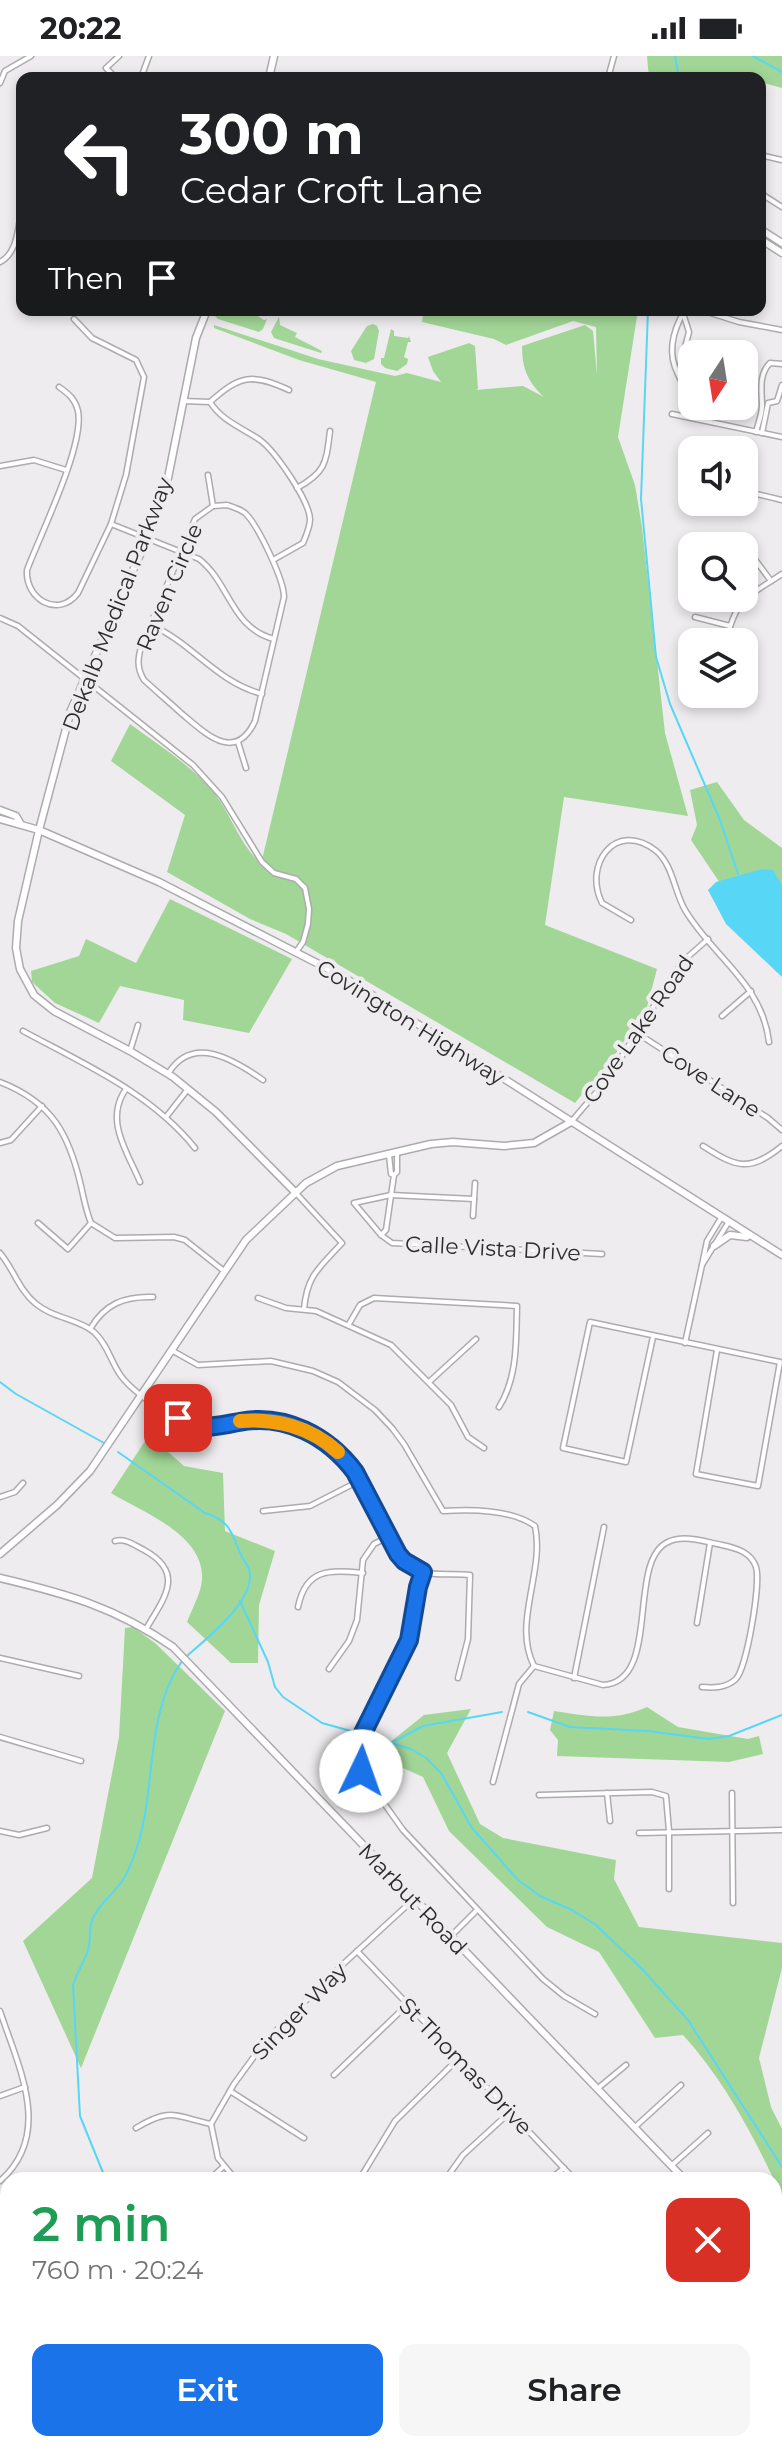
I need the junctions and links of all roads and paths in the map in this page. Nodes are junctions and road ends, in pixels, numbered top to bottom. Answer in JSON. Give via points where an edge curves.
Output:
{"nodes":[{"id":1,"x":31,"y":56,"type":"edge"},
{"id":2,"x":119,"y":56,"type":"edge"},
{"id":3,"x":39,"y":57,"type":"edge"},
{"id":4,"x":17,"y":59,"type":"edge"},
{"id":5,"x":110,"y":72,"type":"edge"},
{"id":6,"x":0,"y":83,"type":"edge"},
{"id":7,"x":16,"y":234,"type":"edge"},
{"id":8,"x":0,"y":262,"type":"edge"},
{"id":9,"x":205,"y":316,"type":"edge"},
{"id":10,"x":682,"y":316,"type":"edge"},
{"id":11,"x":685,"y":316,"type":"edge"},
{"id":12,"x":720,"y":316,"type":"edge"},
{"id":13,"x":74,"y":319,"type":"dead end"},
{"id":14,"x":782,"y":330,"type":"edge"},
{"id":15,"x":687,"y":340,"type":"edge"},
{"id":16,"x":782,"y":364,"type":"edge"},
{"id":17,"x":678,"y":374,"type":"edge"},
{"id":18,"x":782,"y":385,"type":"edge"},
{"id":19,"x":59,"y":387,"type":"dead end"},
{"id":20,"x":289,"y":390,"type":"dead end"},
{"id":21,"x":183,"y":401,"type":"junction"},
{"id":22,"x":210,"y":402,"type":"junction"},
{"id":23,"x":672,"y":414,"type":"dead end"},
{"id":24,"x":678,"y":415,"type":"edge"},
{"id":25,"x":702,"y":420,"type":"edge"},
{"id":26,"x":330,"y":431,"type":"dead end"},
{"id":27,"x":759,"y":432,"type":"junction"},
{"id":28,"x":782,"y":437,"type":"edge"},
{"id":29,"x":0,"y":466,"type":"edge"},
{"id":30,"x":66,"y":470,"type":"junction"},
{"id":31,"x":208,"y":475,"type":"dead end"},
{"id":32,"x":297,"y":488,"type":"junction"},
{"id":33,"x":758,"y":494,"type":"edge"},
{"id":34,"x":782,"y":500,"type":"edge"},
{"id":35,"x":213,"y":506,"type":"junction"},
{"id":36,"x":111,"y":524,"type":"junction"},
{"id":37,"x":147,"y":539,"type":"junction"},
{"id":38,"x":183,"y":552,"type":"junction"},
{"id":39,"x":273,"y":560,"type":"junction"},
{"id":40,"x":758,"y":563,"type":"edge"},
{"id":41,"x":782,"y":574,"type":"edge"},
{"id":42,"x":771,"y":581,"type":"junction"},
{"id":43,"x":695,"y":617,"type":"dead end"},
{"id":44,"x":0,"y":618,"type":"edge"},
{"id":45,"x":151,"y":625,"type":"junction"},
{"id":46,"x":730,"y":626,"type":"joint"},
{"id":47,"x":274,"y":639,"type":"junction"},
{"id":48,"x":85,"y":679,"type":"junction"},
{"id":49,"x":262,"y":694,"type":"junction"},
{"id":50,"x":238,"y":742,"type":"junction"},
{"id":51,"x":246,"y":768,"type":"dead end"},
{"id":52,"x":0,"y":810,"type":"edge"},
{"id":53,"x":0,"y":819,"type":"edge"},
{"id":54,"x":20,"y":823,"type":"junction"},
{"id":55,"x":39,"y":830,"type":"junction"},
{"id":56,"x":631,"y":920,"type":"dead end"},
{"id":57,"x":708,"y":939,"type":"junction"},
{"id":58,"x":296,"y":952,"type":"junction"},
{"id":59,"x":751,"y":991,"type":"junction"},
{"id":60,"x":722,"y":1016,"type":"dead end"},
{"id":61,"x":138,"y":1025,"type":"dead end"},
{"id":62,"x":23,"y":1031,"type":"dead end"},
{"id":63,"x":637,"y":1033,"type":"junction"},
{"id":64,"x":769,"y":1042,"type":"dead end"},
{"id":65,"x":130,"y":1051,"type":"junction"},
{"id":66,"x":168,"y":1074,"type":"junction"},
{"id":67,"x":263,"y":1080,"type":"dead end"},
{"id":68,"x":0,"y":1082,"type":"edge"},
{"id":69,"x":126,"y":1089,"type":"junction"},
{"id":70,"x":188,"y":1089,"type":"junction"},
{"id":71,"x":42,"y":1106,"type":"junction"},
{"id":72,"x":166,"y":1117,"type":"junction"},
{"id":73,"x":571,"y":1122,"type":"junction"},
{"id":74,"x":782,"y":1130,"type":"edge"},
{"id":75,"x":0,"y":1143,"type":"edge"},
{"id":76,"x":703,"y":1146,"type":"dead end"},
{"id":77,"x":782,"y":1146,"type":"edge"},
{"id":78,"x":195,"y":1148,"type":"dead end"},
{"id":79,"x":393,"y":1151,"type":"junction"},
{"id":80,"x":140,"y":1182,"type":"dead end"},
{"id":81,"x":475,"y":1183,"type":"dead end"},
{"id":82,"x":295,"y":1192,"type":"junction"},
{"id":83,"x":391,"y":1195,"type":"junction"},
{"id":84,"x":474,"y":1199,"type":"junction"},
{"id":85,"x":473,"y":1216,"type":"dead end"},
{"id":86,"x":724,"y":1220,"type":"junction"},
{"id":87,"x":38,"y":1223,"type":"dead end"},
{"id":88,"x":91,"y":1223,"type":"junction"},
{"id":89,"x":381,"y":1235,"type":"junction"},
{"id":90,"x":753,"y":1238,"type":"junction"},
{"id":91,"x":714,"y":1246,"type":"junction"},
{"id":92,"x":0,"y":1253,"type":"edge"},
{"id":93,"x":602,"y":1254,"type":"dead end"},
{"id":94,"x":782,"y":1255,"type":"edge"},
{"id":95,"x":702,"y":1265,"type":"junction"},
{"id":96,"x":224,"y":1271,"type":"junction"},
{"id":97,"x":153,"y":1297,"type":"dead end"},
{"id":98,"x":258,"y":1298,"type":"dead end"},
{"id":99,"x":304,"y":1309,"type":"junction"},
{"id":100,"x":349,"y":1324,"type":"junction"},
{"id":101,"x":90,"y":1329,"type":"junction"},
{"id":102,"x":653,"y":1337,"type":"junction"},
{"id":103,"x":476,"y":1339,"type":"dead end"},
{"id":104,"x":685,"y":1343,"type":"junction"},
{"id":105,"x":717,"y":1350,"type":"junction"},
{"id":106,"x":173,"y":1351,"type":"junction"},
{"id":107,"x":429,"y":1382,"type":"junction"},
{"id":108,"x":142,"y":1396,"type":"junction"},
{"id":109,"x":499,"y":1407,"type":"dead end"},
{"id":110,"x":484,"y":1448,"type":"dead end"},
{"id":111,"x":359,"y":1481,"type":"junction"},
{"id":112,"x":23,"y":1483,"type":"dead end"},
{"id":113,"x":0,"y":1497,"type":"edge"},
{"id":114,"x":263,"y":1511,"type":"dead end"},
{"id":115,"x":604,"y":1527,"type":"dead end"},
{"id":116,"x":388,"y":1537,"type":"junction"},
{"id":117,"x":115,"y":1541,"type":"dead end"},
{"id":118,"x":710,"y":1543,"type":"junction"},
{"id":119,"x":0,"y":1554,"type":"edge"},
{"id":120,"x":423,"y":1572,"type":"junction"},
{"id":121,"x":363,"y":1573,"type":"junction"},
{"id":122,"x":0,"y":1578,"type":"edge"},
{"id":123,"x":298,"y":1607,"type":"dead end"},
{"id":124,"x":697,"y":1623,"type":"dead end"},
{"id":125,"x":146,"y":1629,"type":"junction"},
{"id":126,"x":0,"y":1658,"type":"edge"},
{"id":127,"x":534,"y":1666,"type":"junction"},
{"id":128,"x":329,"y":1669,"type":"dead end"},
{"id":129,"x":79,"y":1676,"type":"dead end"},
{"id":130,"x":458,"y":1678,"type":"dead end"},
{"id":131,"x":574,"y":1678,"type":"junction"},
{"id":132,"x":702,"y":1687,"type":"dead end"},
{"id":133,"x":0,"y":1737,"type":"edge"},
{"id":134,"x":81,"y":1761,"type":"dead end"},
{"id":135,"x":493,"y":1782,"type":"dead end"},
{"id":136,"x":607,"y":1793,"type":"junction"},
{"id":137,"x":732,"y":1793,"type":"dead end"},
{"id":138,"x":539,"y":1795,"type":"dead end"},
{"id":139,"x":610,"y":1821,"type":"dead end"},
{"id":140,"x":47,"y":1828,"type":"dead end"},
{"id":141,"x":733,"y":1830,"type":"junction"},
{"id":142,"x":782,"y":1830,"type":"edge"},
{"id":143,"x":0,"y":1831,"type":"edge"},
{"id":144,"x":669,"y":1831,"type":"junction"},
{"id":145,"x":639,"y":1833,"type":"dead end"},
{"id":146,"x":669,"y":1889,"type":"dead end"},
{"id":147,"x":413,"y":1900,"type":"junction"},
{"id":148,"x":733,"y":1903,"type":"dead end"},
{"id":149,"x":476,"y":1911,"type":"junction"},
{"id":150,"x":449,"y":1937,"type":"junction"},
{"id":151,"x":357,"y":1951,"type":"junction"},
{"id":152,"x":407,"y":2005,"type":"junction"},
{"id":153,"x":0,"y":2011,"type":"edge"},
{"id":154,"x":595,"y":2014,"type":"dead end"},
{"id":155,"x":458,"y":2059,"type":"junction"},
{"id":156,"x":626,"y":2065,"type":"dead end"},
{"id":157,"x":334,"y":2075,"type":"dead end"},
{"id":158,"x":681,"y":2085,"type":"dead end"},
{"id":159,"x":25,"y":2087,"type":"junction"},
{"id":160,"x":597,"y":2089,"type":"junction"},
{"id":161,"x":230,"y":2091,"type":"junction"},
{"id":162,"x":0,"y":2096,"type":"edge"},
{"id":163,"x":510,"y":2112,"type":"junction"},
{"id":164,"x":211,"y":2124,"type":"junction"},
{"id":165,"x":136,"y":2128,"type":"dead end"},
{"id":166,"x":634,"y":2128,"type":"junction"},
{"id":167,"x":708,"y":2133,"type":"dead end"},
{"id":168,"x":304,"y":2138,"type":"dead end"},
{"id":169,"x":671,"y":2166,"type":"junction"},
{"id":170,"x":223,"y":2167,"type":"junction"},
{"id":171,"x":564,"y":2168,"type":"junction"},
{"id":172,"x":9,"y":2172,"type":"edge"},
{"id":173,"x":218,"y":2172,"type":"edge"},
{"id":174,"x":228,"y":2172,"type":"edge"},
{"id":175,"x":364,"y":2172,"type":"edge"},
{"id":176,"x":451,"y":2172,"type":"edge"},
{"id":177,"x":559,"y":2172,"type":"edge"},
{"id":178,"x":568,"y":2172,"type":"edge"},
{"id":179,"x":677,"y":2172,"type":"edge"}],
"edges":[{"from":1,"to":3,"type":"street"},
{"from":1,"to":4,"type":"street"},
{"from":2,"to":5,"type":"street","via":[[106,68]]},
{"from":4,"to":6,"type":"street"},
{"from":7,"to":8,"type":"street","via":[[12,251]]},
{"from":9,"to":21,"type":"street","name":"Dekalb Medical Parkway"},
{"from":10,"to":17,"type":"street","via":[[670,359]]},
{"from":11,"to":15,"type":"street"},
{"from":12,"to":14,"type":"street"},
{"from":13,"to":36,"type":"street","via":[[92,338],[136,360],[144,377],[130,459]]},
{"from":16,"to":27,"type":"street","via":[[770,363],[764,370]]},
{"from":18,"to":27,"type":"street","via":[[777,401],[768,403]]},
{"from":19,"to":30,"type":"street","via":[[74,401],[78,417]]},
{"from":20,"to":22,"type":"street","via":[[258,378],[241,379]]},
{"from":21,"to":22,"type":"street"},
{"from":21,"to":37,"type":"street","name":"Dekalb Medical Parkway","via":[[168,478]]},
{"from":22,"to":32,"type":"street","via":[[225,419],[262,441]]},
{"from":23,"to":24,"type":"street"},
{"from":25,"to":27,"type":"street"},
{"from":26,"to":32,"type":"street","via":[[324,467]]},
{"from":27,"to":28,"type":"street"},
{"from":29,"to":30,"type":"street","via":[[34,460]]},
{"from":30,"to":36,"type":"street","via":[[27,570],[32,594],[61,605],[73,599]]},
{"from":31,"to":35,"type":"street"},
{"from":32,"to":39,"type":"street","via":[[310,519],[308,531],[303,543]]},
{"from":33,"to":34,"type":"street"},
{"from":35,"to":38,"type":"street","name":"Raven Circle","via":[[195,519]]},
{"from":35,"to":39,"type":"street","name":"Raven Circle","via":[[245,513]]},
{"from":36,"to":37,"type":"street"},
{"from":37,"to":38,"type":"street"},
{"from":37,"to":48,"type":"street","name":"Dekalb Medical Parkway"},
{"from":38,"to":45,"type":"street","name":"Raven Circle"},
{"from":38,"to":47,"type":"street","via":[[210,567],[248,627]]},
{"from":39,"to":47,"type":"street","name":"Raven Circle","via":[[284,588]]},
{"from":40,"to":42,"type":"street"},
{"from":41,"to":42,"type":"street"},
{"from":42,"to":46,"type":"street","via":[[743,601]]},
{"from":43,"to":46,"type":"street"},
{"from":44,"to":48,"type":"street"},
{"from":45,"to":49,"type":"street","via":[[179,640],[236,686]]},
{"from":45,"to":50,"type":"street","name":"Raven Circle","via":[[138,660],[144,680],[216,740]]},
{"from":47,"to":49,"type":"street","name":"Raven Circle"},
{"from":48,"to":55,"type":"street","name":"Dekalb Medical Parkway","via":[[71,710]]},
{"from":48,"to":58,"type":"street","via":[[193,765],[222,797],[262,862],[305,888],[308,924]]},
{"from":49,"to":50,"type":"street","name":"Raven Circle","via":[[249,733]]},
{"from":50,"to":51,"type":"street"},
{"from":52,"to":54,"type":"street","name":"Covington Highway"},
{"from":53,"to":54,"type":"street","name":"Covington Highway"},
{"from":54,"to":55,"type":"street","name":"Covington Highway"},
{"from":55,"to":58,"type":"street","name":"Covington Highway","via":[[159,882]]},
{"from":55,"to":65,"type":"street","name":"Dekalb Medical Parkway","via":[[16,937],[20,969],[34,995],[54,1011]]},
{"from":56,"to":57,"type":"street","via":[[602,903],[596,882],[600,859],[622,841],[644,844],[662,858],[683,906]]},
{"from":57,"to":59,"type":"street"},
{"from":57,"to":63,"type":"street","name":"Cove Lake Road","via":[[682,962]]},
{"from":58,"to":73,"type":"street","name":"Covington Highway"},
{"from":59,"to":60,"type":"street"},
{"from":59,"to":64,"type":"street","via":[[764,1013]]},
{"from":61,"to":65,"type":"street"},
{"from":62,"to":69,"type":"street"},
{"from":63,"to":73,"type":"street","name":"Cove Lake Road"},
{"from":63,"to":74,"type":"street","name":"Cove Lane"},
{"from":65,"to":66,"type":"street","name":"Dekalb Medical Parkway"},
{"from":66,"to":67,"type":"street","via":[[185,1055],[201,1051]]},
{"from":66,"to":70,"type":"street","name":"Dekalb Medical Parkway"},
{"from":68,"to":71,"type":"street"},
{"from":69,"to":72,"type":"street"},
{"from":69,"to":80,"type":"street","via":[[117,1101],[116,1123]]},
{"from":70,"to":72,"type":"street"},
{"from":70,"to":82,"type":"street","name":"Dekalb Medical Parkway"},
{"from":71,"to":75,"type":"street","via":[[11,1140]]},
{"from":71,"to":88,"type":"street","via":[[68,1143]]},
{"from":72,"to":78,"type":"street"},
{"from":73,"to":79,"type":"street","via":[[525,1145],[453,1142]]},
{"from":73,"to":86,"type":"street","name":"Covington Highway"},
{"from":76,"to":77,"type":"street","via":[[735,1165],[748,1165]]},
{"from":79,"to":82,"type":"street","via":[[337,1166]]},
{"from":79,"to":83,"type":"street"},
{"from":81,"to":84,"type":"street"},
{"from":82,"to":96,"type":"street","via":[[246,1240]]},
{"from":82,"to":99,"type":"street","via":[[342,1243],[311,1275]]},
{"from":83,"to":84,"type":"street"},
{"from":83,"to":89,"type":"street"},
{"from":83,"to":89,"type":"street","name":"Calle Vista Drive","via":[[354,1203]]},
{"from":84,"to":85,"type":"street"},
{"from":86,"to":90,"type":"street","name":"Covington Highway"},
{"from":86,"to":91,"type":"street"},
{"from":86,"to":95,"type":"street","via":[[707,1241]]},
{"from":87,"to":88,"type":"street","via":[[68,1249]]},
{"from":88,"to":96,"type":"street","via":[[115,1238],[185,1240]]},
{"from":89,"to":93,"type":"street","name":"Calle Vista Drive","via":[[392,1243]]},
{"from":90,"to":91,"type":"street","via":[[730,1235]]},
{"from":90,"to":94,"type":"street","name":"Covington Highway"},
{"from":91,"to":95,"type":"street"},
{"from":92,"to":101,"type":"street","via":[[36,1304]]},
{"from":95,"to":104,"type":"street"},
{"from":96,"to":106,"type":"street"},
{"from":97,"to":101,"type":"street","via":[[117,1302]]},
{"from":98,"to":99,"type":"street"},
{"from":99,"to":100,"type":"street"},
{"from":100,"to":107,"type":"street","via":[[391,1345]]},
{"from":100,"to":109,"type":"street","via":[[360,1305],[374,1298],[517,1306],[515,1361]]},
{"from":101,"to":108,"type":"street","via":[[103,1341],[120,1375]]},
{"from":102,"to":102,"type":"street","via":[[590,1322],[563,1448],[626,1462]]},
{"from":102,"to":104,"type":"street"},
{"from":103,"to":107,"type":"street"},
{"from":104,"to":105,"type":"street"},
{"from":105,"to":105,"type":"street","via":[[780,1362],[758,1486],[696,1474]]},
{"from":106,"to":108,"type":"street"},
{"from":106,"to":127,"type":"street","via":[[198,1365],[271,1361],[326,1376],[359,1396],[392,1428],[443,1511],[506,1514],[535,1526],[537,1555],[526,1648]]},
{"from":107,"to":110,"type":"street","via":[[451,1405],[468,1437]]},
{"from":108,"to":111,"type":"street","via":[[203,1429],[257,1420],[291,1425],[332,1447]]},
{"from":108,"to":119,"type":"street","via":[[90,1471]]},
{"from":111,"to":114,"type":"street","via":[[310,1506]]},
{"from":111,"to":116,"type":"street"},
{"from":112,"to":113,"type":"street"},
{"from":115,"to":131,"type":"street"},
{"from":116,"to":120,"type":"street","via":[[404,1561]]},
{"from":116,"to":121,"type":"street","via":[[368,1551]]},
{"from":117,"to":125,"type":"street","via":[[127,1541],[163,1564],[167,1593]]},
{"from":118,"to":124,"type":"street"},
{"from":118,"to":131,"type":"street","via":[[673,1540],[654,1555],[628,1675],[611,1685]]},
{"from":118,"to":132,"type":"street","via":[[737,1548],[753,1560],[758,1585],[740,1672],[727,1685]]},
{"from":120,"to":130,"type":"street","via":[[470,1575],[468,1639]]},
{"from":120,"to":149,"type":"street","via":[[409,1640],[359,1741],[358,1756],[367,1782],[403,1830]]},
{"from":121,"to":123,"type":"street","via":[[323,1572],[307,1582]]},
{"from":121,"to":128,"type":"street","via":[[357,1620]]},
{"from":122,"to":125,"type":"street","name":"Marbut Road","via":[[74,1596]]},
{"from":125,"to":147,"type":"street","name":"Marbut Road","via":[[193,1667]]},
{"from":126,"to":129,"type":"street"},
{"from":127,"to":131,"type":"street"},
{"from":127,"to":135,"type":"street","via":[[519,1684]]},
{"from":133,"to":134,"type":"street"},
{"from":136,"to":138,"type":"street"},
{"from":136,"to":139,"type":"street"},
{"from":136,"to":144,"type":"street","via":[[666,1796]]},
{"from":137,"to":141,"type":"street"},
{"from":140,"to":143,"type":"street","via":[[19,1835]]},
{"from":141,"to":142,"type":"street"},
{"from":141,"to":144,"type":"street"},
{"from":141,"to":148,"type":"street"},
{"from":144,"to":145,"type":"street"},
{"from":144,"to":146,"type":"street"},
{"from":147,"to":150,"type":"street","name":"Marbut Road"},
{"from":147,"to":151,"type":"street","name":"Singer Way"},
{"from":149,"to":150,"type":"street"},
{"from":149,"to":154,"type":"street","via":[[543,1979]]},
{"from":150,"to":160,"type":"street","name":"Marbut Road"},
{"from":151,"to":152,"type":"street","name":"St Thomas Drive"},
{"from":151,"to":161,"type":"street","name":"Singer Way","via":[[264,2043]]},
{"from":152,"to":155,"type":"street","name":"St Thomas Drive"},
{"from":152,"to":157,"type":"street"},
{"from":153,"to":159,"type":"street"},
{"from":155,"to":163,"type":"street","name":"St Thomas Drive"},
{"from":155,"to":175,"type":"street","via":[[395,2121]]},
{"from":156,"to":160,"type":"street"},
{"from":158,"to":166,"type":"street"},
{"from":159,"to":162,"type":"street"},
{"from":159,"to":172,"type":"street","via":[[31,2117],[19,2161]]},
{"from":160,"to":166,"type":"street","name":"Marbut Road"},
{"from":161,"to":164,"type":"street","name":"Singer Way"},
{"from":161,"to":168,"type":"street"},
{"from":163,"to":171,"type":"street","name":"St Thomas Drive"},
{"from":163,"to":176,"type":"street"},
{"from":164,"to":165,"type":"street","via":[[164,2114]]},
{"from":164,"to":170,"type":"street"},
{"from":166,"to":169,"type":"street","name":"Marbut Road"},
{"from":167,"to":169,"type":"street"},
{"from":169,"to":179,"type":"street","name":"Marbut Road"},
{"from":170,"to":173,"type":"street"},
{"from":170,"to":174,"type":"street"},
{"from":171,"to":177,"type":"street"},
{"from":171,"to":178,"type":"street","name":"St Thomas Drive"}]}
